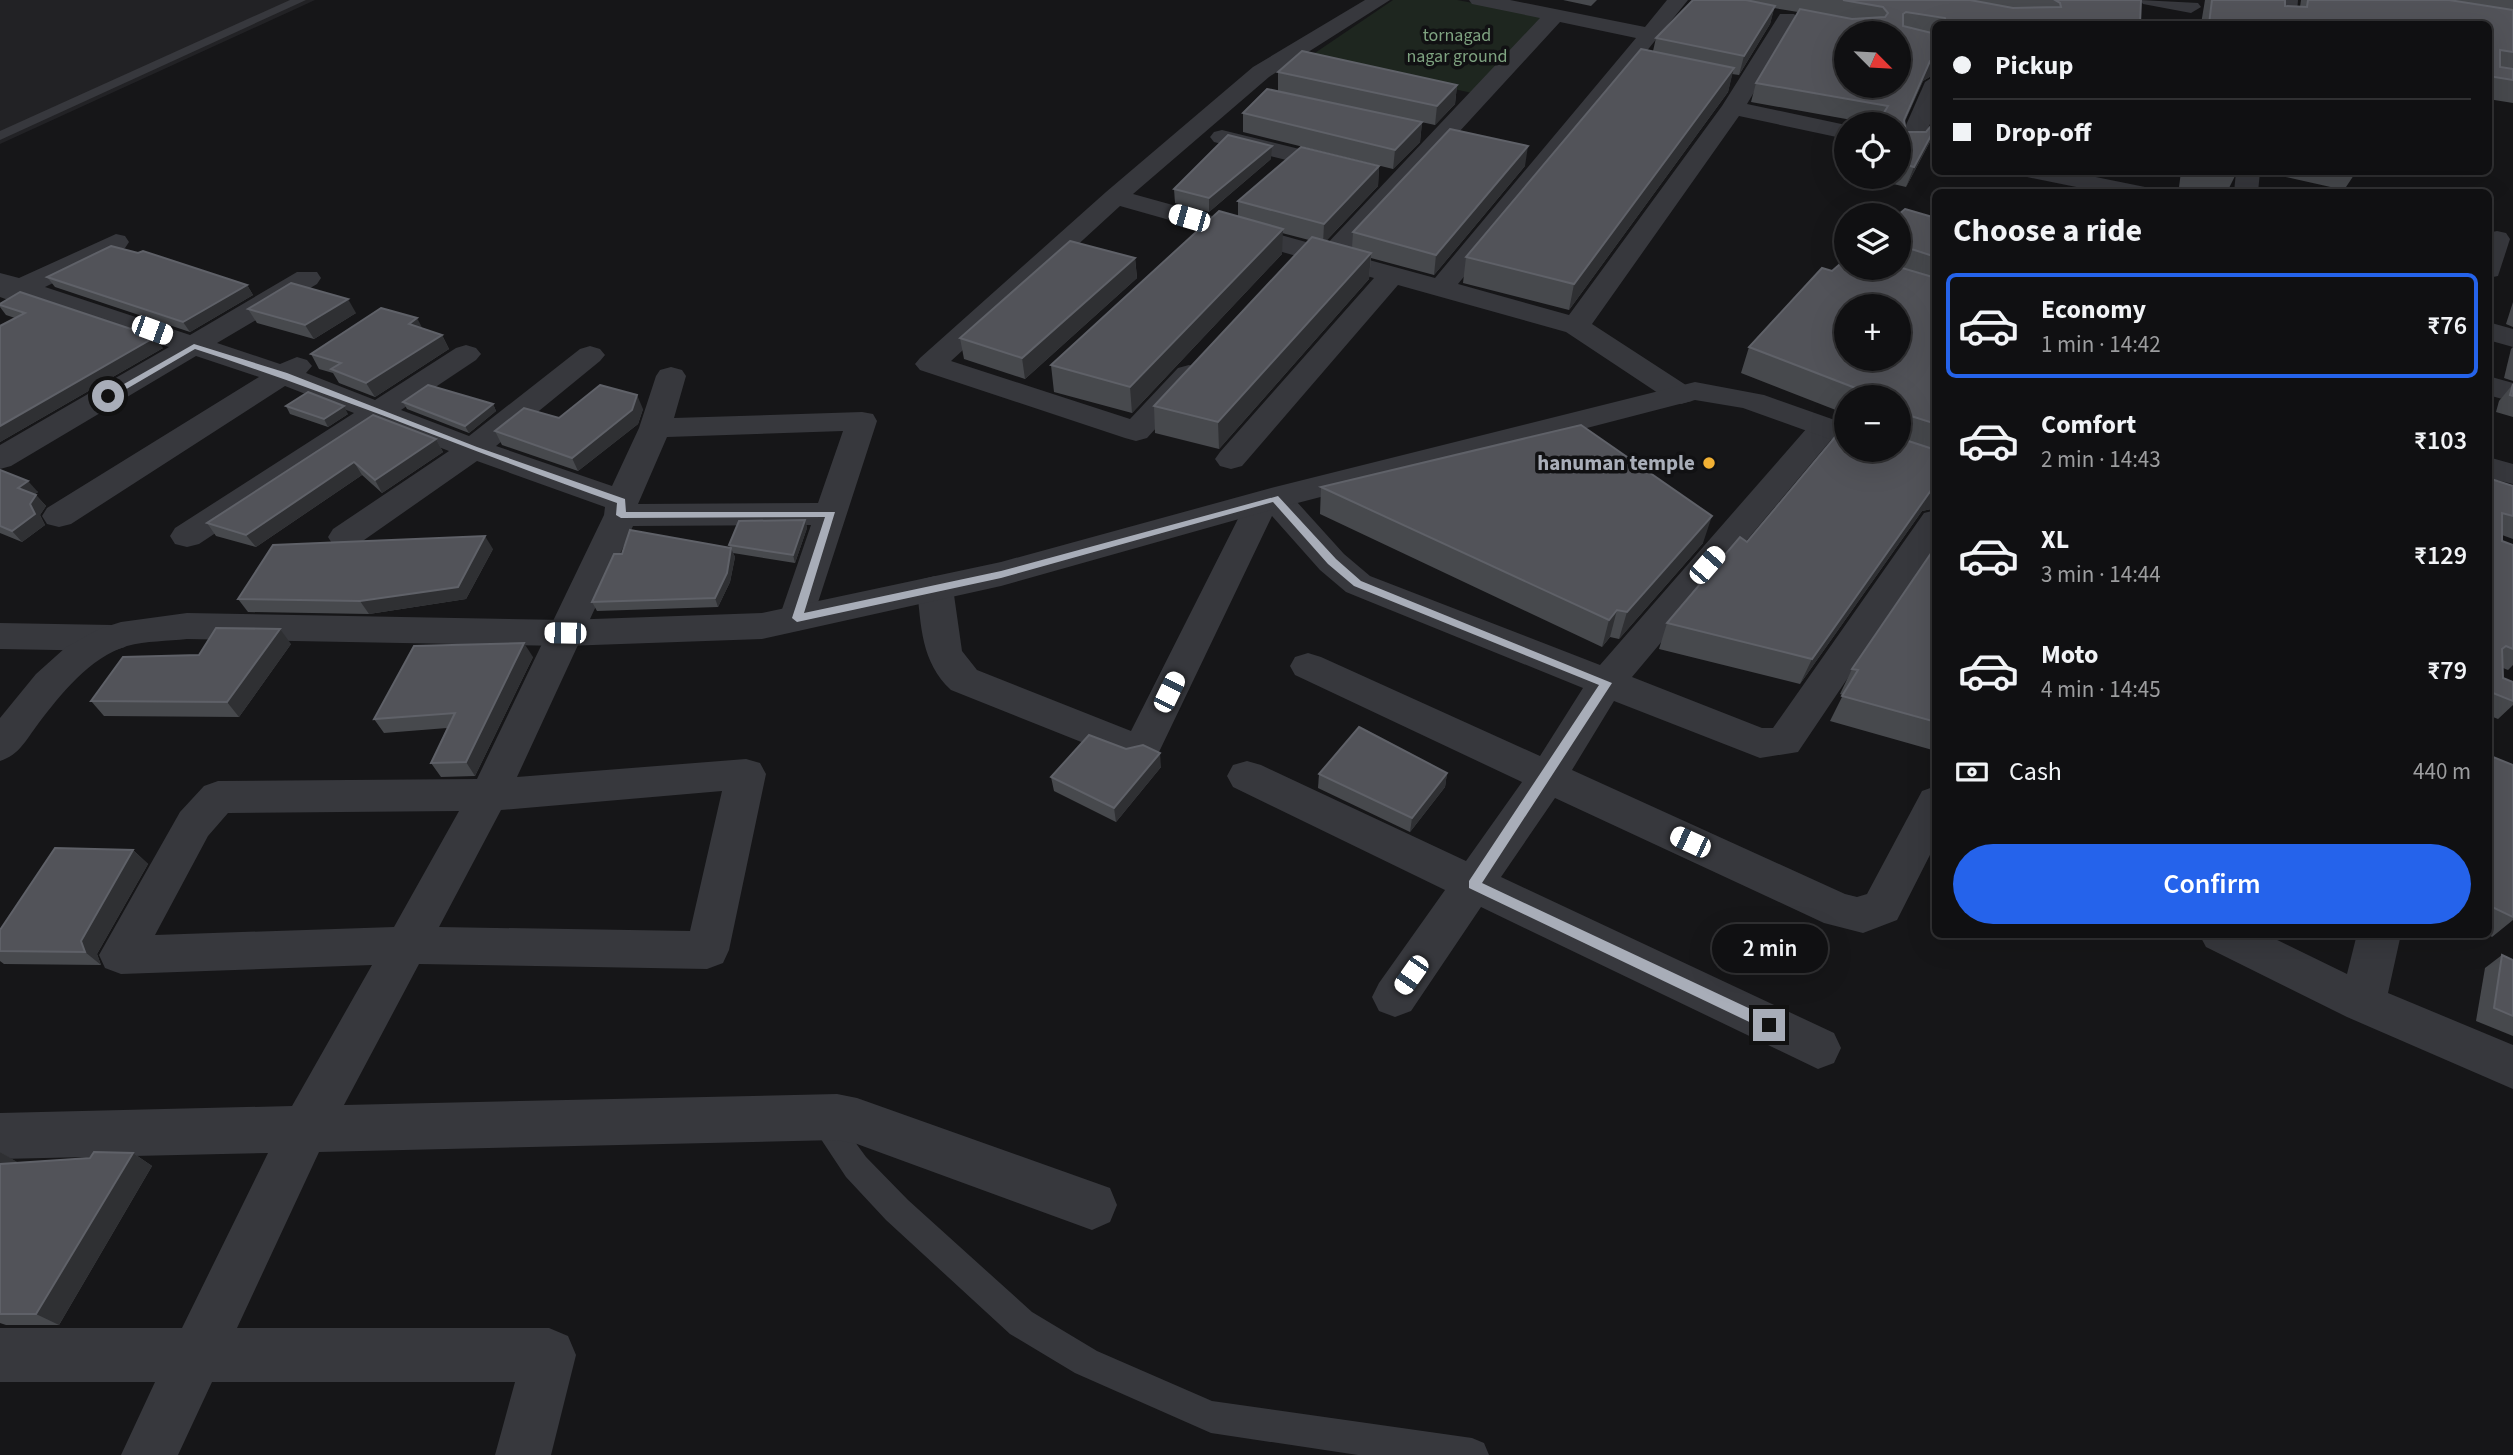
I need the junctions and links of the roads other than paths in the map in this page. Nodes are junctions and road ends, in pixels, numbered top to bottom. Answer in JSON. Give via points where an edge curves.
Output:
{"nodes":[{"id":1,"x":300,"y":0,"type":"edge"},
{"id":2,"x":1380,"y":0,"type":"edge"},
{"id":3,"x":1479,"y":0,"type":"edge"},
{"id":4,"x":1678,"y":0,"type":"edge"},
{"id":5,"x":2150,"y":0,"type":"edge"},
{"id":6,"x":2288,"y":0,"type":"edge"},
{"id":7,"x":2190,"y":11,"type":"edge"},
{"id":8,"x":1762,"y":13,"type":"edge"},
{"id":9,"x":1555,"y":15,"type":"junction"},
{"id":10,"x":1787,"y":18,"type":"junction"},
{"id":11,"x":2286,"y":21,"type":"edge"},
{"id":12,"x":1810,"y":22,"type":"edge"},
{"id":13,"x":1650,"y":34,"type":"junction"},
{"id":14,"x":1286,"y":57,"type":"junction"},
{"id":15,"x":1628,"y":61,"type":"junction"},
{"id":16,"x":1313,"y":63,"type":"edge"},
{"id":17,"x":1654,"y":67,"type":"edge"},
{"id":18,"x":1720,"y":81,"type":"edge"},
{"id":19,"x":1932,"y":90,"type":"edge"},
{"id":20,"x":1449,"y":93,"type":"edge"},
{"id":21,"x":1740,"y":97,"type":"junction"},
{"id":22,"x":1476,"y":99,"type":"junction"},
{"id":23,"x":1834,"y":128,"type":"edge"},
{"id":24,"x":1194,"y":130,"type":"junction"},
{"id":25,"x":1911,"y":130,"type":"edge"},
{"id":26,"x":1414,"y":131,"type":"edge"},
{"id":27,"x":0,"y":136,"type":"edge"},
{"id":28,"x":1440,"y":137,"type":"junction"},
{"id":29,"x":1467,"y":143,"type":"edge"},
{"id":30,"x":1911,"y":145,"type":"edge"},
{"id":31,"x":1932,"y":149,"type":"edge"},
{"id":32,"x":1295,"y":155,"type":"junction"},
{"id":33,"x":1520,"y":155,"type":"edge"},
{"id":34,"x":1546,"y":160,"type":"junction"},
{"id":35,"x":1274,"y":172,"type":"edge"},
{"id":36,"x":2074,"y":175,"type":"edge"},
{"id":37,"x":1399,"y":181,"type":"junction"},
{"id":38,"x":2125,"y":189,"type":"edge"},
{"id":39,"x":1115,"y":197,"type":"junction"},
{"id":40,"x":2497,"y":239,"type":"dead end"},
{"id":41,"x":116,"y":242,"type":"dead end"},
{"id":42,"x":1307,"y":258,"type":"junction"},
{"id":43,"x":2492,"y":258,"type":"edge"},
{"id":44,"x":2492,"y":270,"type":"edge"},
{"id":45,"x":1392,"y":274,"type":"junction"},
{"id":46,"x":2513,"y":274,"type":"edge"},
{"id":47,"x":307,"y":278,"type":"dead end"},
{"id":48,"x":8,"y":288,"type":"edge"},
{"id":49,"x":1441,"y":288,"type":"junction"},
{"id":50,"x":1576,"y":326,"type":"junction"},
{"id":51,"x":2492,"y":332,"type":"edge"},
{"id":52,"x":2513,"y":338,"type":"edge"},
{"id":53,"x":194,"y":346,"type":"junction"},
{"id":54,"x":1212,"y":350,"type":"edge"},
{"id":55,"x":318,"y":353,"type":"edge"},
{"id":56,"x":466,"y":354,"type":"dead end"},
{"id":57,"x":590,"y":355,"type":"dead end"},
{"id":58,"x":284,"y":375,"type":"junction"},
{"id":59,"x":671,"y":376,"type":"dead end"},
{"id":60,"x":2492,"y":386,"type":"edge"},
{"id":61,"x":2513,"y":393,"type":"edge"},
{"id":62,"x":1681,"y":395,"type":"junction"},
{"id":63,"x":378,"y":410,"type":"junction"},
{"id":64,"x":655,"y":428,"type":"junction"},
{"id":65,"x":1834,"y":430,"type":"edge"},
{"id":66,"x":1834,"y":433,"type":"edge"},
{"id":67,"x":473,"y":449,"type":"junction"},
{"id":68,"x":0,"y":459,"type":"edge"},
{"id":69,"x":1231,"y":459,"type":"dead end"},
{"id":70,"x":2492,"y":468,"type":"edge"},
{"id":71,"x":2513,"y":474,"type":"edge"},
{"id":72,"x":1268,"y":500,"type":"junction"},
{"id":73,"x":621,"y":508,"type":"junction"},
{"id":74,"x":831,"y":514,"type":"junction"},
{"id":75,"x":59,"y":516,"type":"dead end"},
{"id":76,"x":1932,"y":527,"type":"edge"},
{"id":77,"x":187,"y":536,"type":"dead end"},
{"id":78,"x":345,"y":537,"type":"dead end"},
{"id":79,"x":935,"y":588,"type":"junction"},
{"id":80,"x":797,"y":618,"type":"junction"},
{"id":81,"x":565,"y":633,"type":"junction"},
{"id":82,"x":0,"y":636,"type":"edge"},
{"id":83,"x":112,"y":638,"type":"junction"},
{"id":84,"x":1308,"y":666,"type":"dead end"},
{"id":85,"x":1606,"y":683,"type":"junction"},
{"id":86,"x":0,"y":746,"type":"edge"},
{"id":87,"x":1247,"y":776,"type":"dead end"},
{"id":88,"x":1548,"y":776,"type":"junction"},
{"id":89,"x":489,"y":795,"type":"junction"},
{"id":90,"x":1932,"y":808,"type":"edge"},
{"id":91,"x":1474,"y":885,"type":"junction"},
{"id":92,"x":2229,"y":938,"type":"edge"},
{"id":93,"x":2378,"y":938,"type":"edge"},
{"id":94,"x":407,"y":945,"type":"junction"},
{"id":95,"x":1395,"y":997,"type":"dead end"},
{"id":96,"x":2363,"y":1003,"type":"junction"},
{"id":97,"x":1818,"y":1048,"type":"dead end"},
{"id":98,"x":2513,"y":1067,"type":"edge"},
{"id":99,"x":821,"y":1118,"type":"junction"},
{"id":100,"x":304,"y":1131,"type":"junction"},
{"id":101,"x":0,"y":1136,"type":"edge"},
{"id":102,"x":1092,"y":1205,"type":"dead end"},
{"id":103,"x":0,"y":1355,"type":"edge"},
{"id":104,"x":197,"y":1355,"type":"junction"},
{"id":105,"x":149,"y":1455,"type":"edge"},
{"id":106,"x":523,"y":1455,"type":"edge"},
{"id":107,"x":1472,"y":1455,"type":"edge"}],
"edges":[{"from":1,"to":27,"type":"lane"},
{"from":2,"to":14,"type":"street"},
{"from":3,"to":9,"type":"street"},
{"from":4,"to":13,"type":"street"},
{"from":5,"to":7,"type":"street"},
{"from":6,"to":11,"type":"street"},
{"from":8,"to":10,"type":"street"},
{"from":9,"to":13,"type":"street"},
{"from":9,"to":22,"type":"street"},
{"from":10,"to":12,"type":"street"},
{"from":10,"to":21,"type":"street"},
{"from":13,"to":15,"type":"street"},
{"from":14,"to":16,"type":"street"},
{"from":14,"to":24,"type":"street","via":[[1249,95]]},
{"from":15,"to":17,"type":"street"},
{"from":15,"to":34,"type":"street"},
{"from":18,"to":21,"type":"street"},
{"from":19,"to":25,"type":"street"},
{"from":20,"to":22,"type":"street"},
{"from":21,"to":23,"type":"street"},
{"from":21,"to":50,"type":"street"},
{"from":22,"to":28,"type":"street"},
{"from":24,"to":32,"type":"street"},
{"from":24,"to":39,"type":"street"},
{"from":26,"to":28,"type":"street"},
{"from":28,"to":29,"type":"street"},
{"from":28,"to":37,"type":"street"},
{"from":30,"to":31,"type":"street"},
{"from":32,"to":35,"type":"street"},
{"from":32,"to":37,"type":"street"},
{"from":33,"to":34,"type":"street"},
{"from":34,"to":49,"type":"street"},
{"from":36,"to":38,"type":"street"},
{"from":37,"to":42,"type":"street"},
{"from":39,"to":42,"type":"street"},
{"from":39,"to":54,"type":"street","via":[[930,364],[1038,387],[1136,431]]},
{"from":40,"to":43,"type":"street"},
{"from":41,"to":48,"type":"street"},
{"from":42,"to":45,"type":"street"},
{"from":44,"to":46,"type":"street"},
{"from":45,"to":49,"type":"street"},
{"from":45,"to":69,"type":"street"},
{"from":47,"to":53,"type":"street"},
{"from":48,"to":53,"type":"street"},
{"from":49,"to":50,"type":"street"},
{"from":50,"to":62,"type":"street"},
{"from":51,"to":52,"type":"street"},
{"from":53,"to":58,"type":"street"},
{"from":53,"to":68,"type":"street"},
{"from":55,"to":58,"type":"street"},
{"from":56,"to":63,"type":"street"},
{"from":57,"to":67,"type":"street"},
{"from":58,"to":63,"type":"street"},
{"from":58,"to":75,"type":"street"},
{"from":59,"to":64,"type":"street"},
{"from":60,"to":61,"type":"street"},
{"from":62,"to":65,"type":"street","via":[[1728,393]]},
{"from":62,"to":72,"type":"street"},
{"from":63,"to":67,"type":"street"},
{"from":63,"to":77,"type":"street"},
{"from":64,"to":73,"type":"street"},
{"from":64,"to":74,"type":"street","via":[[862,421]]},
{"from":66,"to":85,"type":"street"},
{"from":67,"to":73,"type":"street"},
{"from":67,"to":78,"type":"street"},
{"from":70,"to":71,"type":"street"},
{"from":72,"to":79,"type":"street"},
{"from":72,"to":79,"type":"street","via":[[1144,742],[1138,745],[1116,741],[951,671],[944,656]]},
{"from":72,"to":85,"type":"street","via":[[1358,584]]},
{"from":73,"to":74,"type":"street"},
{"from":73,"to":81,"type":"street"},
{"from":74,"to":80,"type":"street"},
{"from":76,"to":85,"type":"street","via":[[1784,741],[1760,743]]},
{"from":79,"to":80,"type":"street"},
{"from":80,"to":81,"type":"street","via":[[762,626]]},
{"from":81,"to":83,"type":"street","via":[[187,626]]},
{"from":81,"to":89,"type":"street"},
{"from":82,"to":83,"type":"street"},
{"from":83,"to":86,"type":"street","via":[[79,656]]},
{"from":84,"to":88,"type":"street"},
{"from":85,"to":88,"type":"street"},
{"from":87,"to":91,"type":"street"},
{"from":88,"to":90,"type":"street","via":[[1859,917],[1882,908]]},
{"from":88,"to":91,"type":"street"},
{"from":89,"to":94,"type":"street"},
{"from":89,"to":94,"type":"street","via":[[747,774],[707,950]]},
{"from":89,"to":94,"type":"street","via":[[218,797],[194,824],[121,955]]},
{"from":91,"to":95,"type":"street"},
{"from":91,"to":97,"type":"street"},
{"from":92,"to":96,"type":"street"},
{"from":93,"to":96,"type":"street"},
{"from":94,"to":100,"type":"street"},
{"from":96,"to":98,"type":"street"},
{"from":99,"to":100,"type":"street"},
{"from":99,"to":102,"type":"street","via":[[858,1121]]},
{"from":99,"to":107,"type":"lane","via":[[856,1167],[897,1210],[1021,1323],[1086,1362],[1211,1417]]},
{"from":100,"to":101,"type":"street"},
{"from":100,"to":104,"type":"street"},
{"from":103,"to":104,"type":"street"},
{"from":104,"to":105,"type":"street"},
{"from":104,"to":106,"type":"street","via":[[549,1354]]}]}
